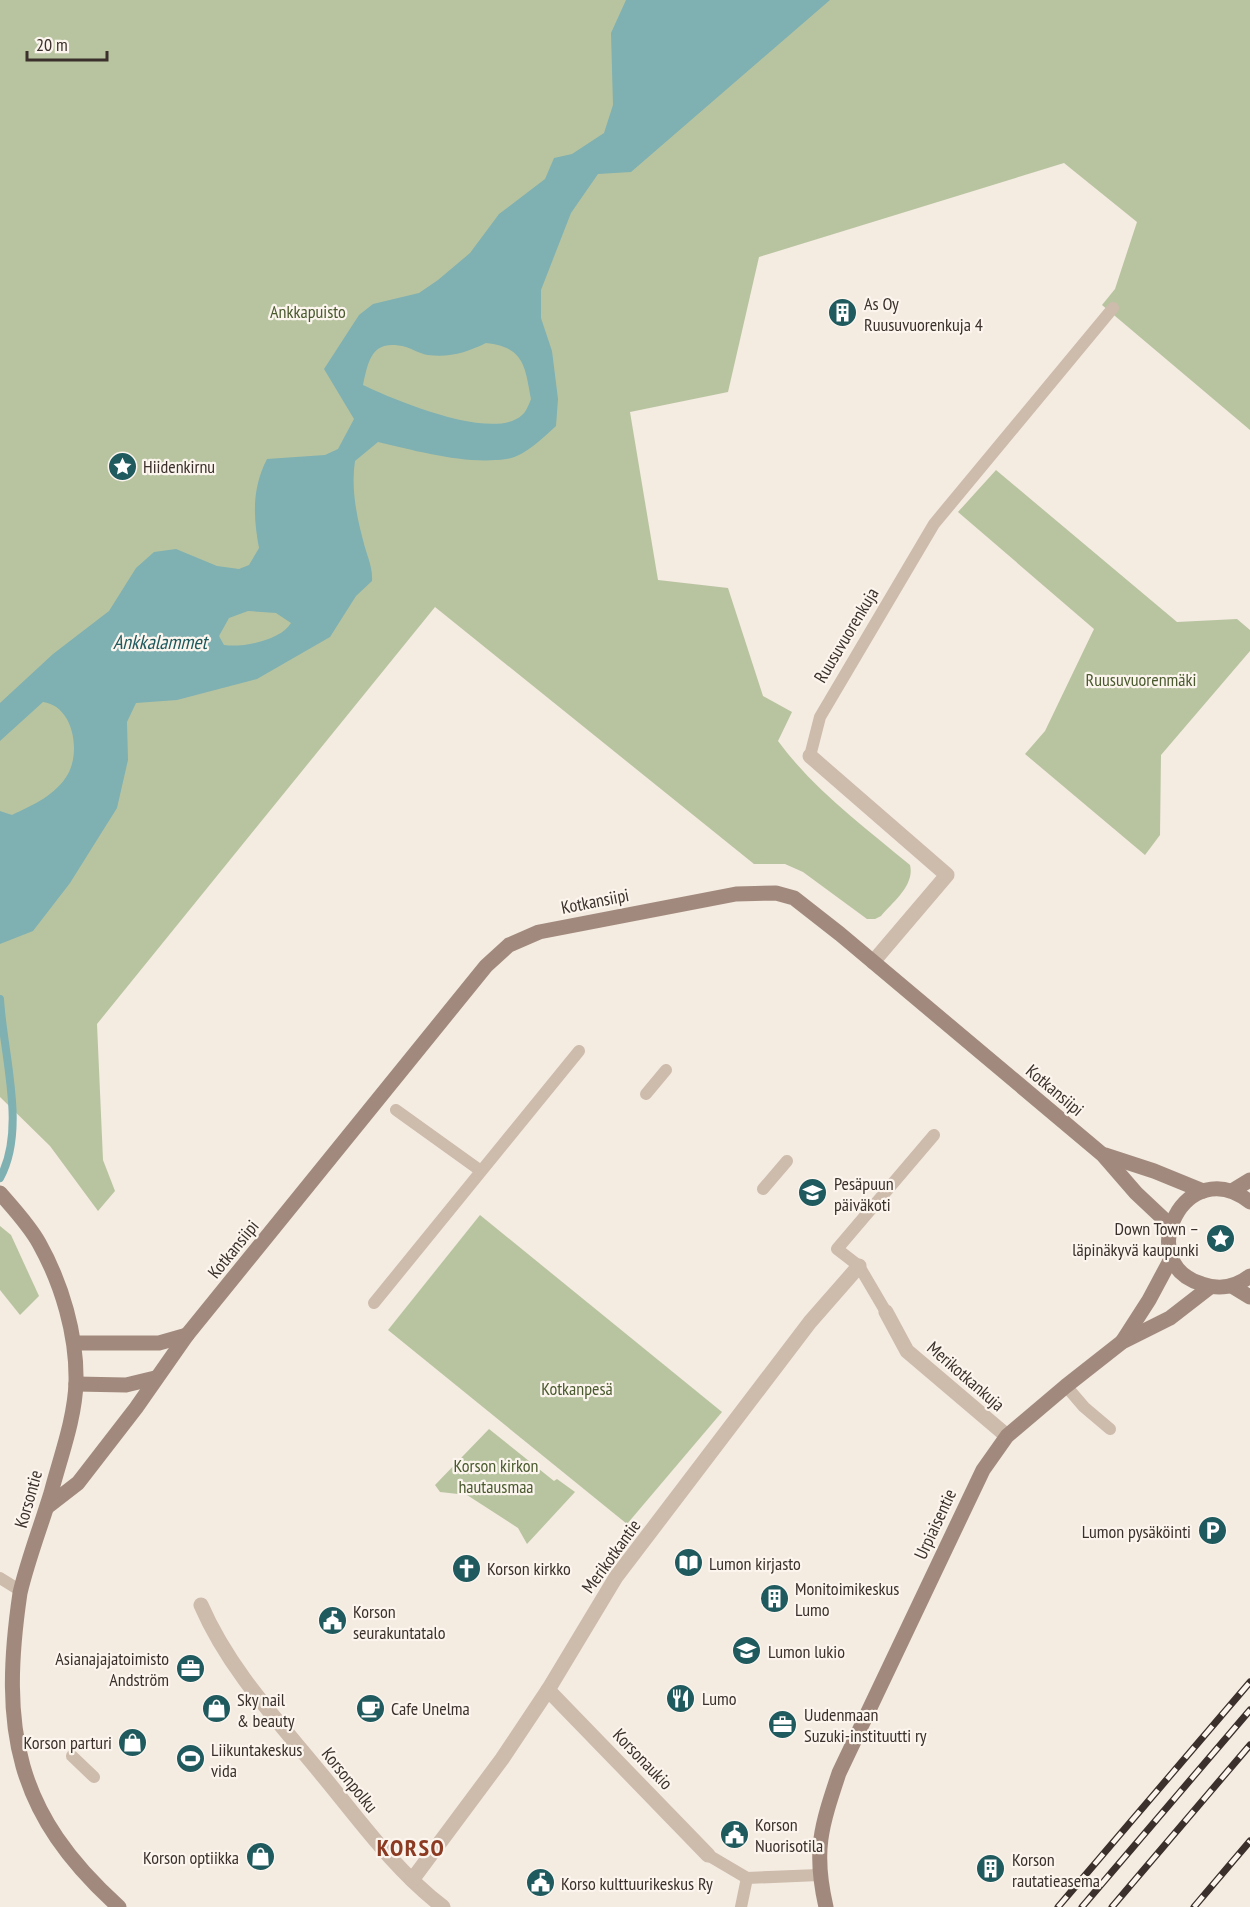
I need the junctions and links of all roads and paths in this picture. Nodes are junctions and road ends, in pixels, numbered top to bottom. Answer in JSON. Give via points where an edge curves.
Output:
{"nodes":[{"id":1,"x":1113,"y":308,"type":"dead end"},
{"id":2,"x":810,"y":756,"type":"joint"},
{"id":3,"x":873,"y":962,"type":"junction"},
{"id":4,"x":579,"y":1051,"type":"dead end"},
{"id":5,"x":666,"y":1070,"type":"dead end"},
{"id":6,"x":646,"y":1094,"type":"dead end"},
{"id":7,"x":396,"y":1110,"type":"dead end"},
{"id":8,"x":934,"y":1135,"type":"dead end"},
{"id":9,"x":1103,"y":1155,"type":"junction"},
{"id":10,"x":787,"y":1161,"type":"dead end"},
{"id":11,"x":481,"y":1171,"type":"junction"},
{"id":12,"x":1250,"y":1180,"type":"edge"},
{"id":13,"x":763,"y":1189,"type":"dead end"},
{"id":14,"x":1203,"y":1191,"type":"junction"},
{"id":15,"x":1232,"y":1191,"type":"junction"},
{"id":16,"x":0,"y":1192,"type":"edge"},
{"id":17,"x":1250,"y":1202,"type":"edge"},
{"id":18,"x":1170,"y":1225,"type":"junction"},
{"id":19,"x":1172,"y":1257,"type":"junction"},
{"id":20,"x":858,"y":1266,"type":"junction"},
{"id":21,"x":1250,"y":1275,"type":"edge"},
{"id":22,"x":1232,"y":1286,"type":"junction"},
{"id":23,"x":1210,"y":1287,"type":"junction"},
{"id":24,"x":1250,"y":1297,"type":"edge"},
{"id":25,"x":374,"y":1303,"type":"dead end"},
{"id":26,"x":886,"y":1312,"type":"joint"},
{"id":27,"x":187,"y":1335,"type":"junction"},
{"id":28,"x":1122,"y":1342,"type":"junction"},
{"id":29,"x":74,"y":1343,"type":"junction"},
{"id":30,"x":155,"y":1378,"type":"junction"},
{"id":31,"x":76,"y":1384,"type":"junction"},
{"id":32,"x":1066,"y":1386,"type":"junction"},
{"id":33,"x":1110,"y":1429,"type":"dead end"},
{"id":34,"x":1007,"y":1436,"type":"junction"},
{"id":35,"x":46,"y":1508,"type":"junction"},
{"id":36,"x":0,"y":1578,"type":"edge"},
{"id":37,"x":21,"y":1591,"type":"junction"},
{"id":38,"x":201,"y":1605,"type":"dead end"},
{"id":39,"x":548,"y":1690,"type":"junction"},
{"id":40,"x":72,"y":1756,"type":"dead end"},
{"id":41,"x":94,"y":1777,"type":"dead end"},
{"id":42,"x":708,"y":1856,"type":"joint"},
{"id":43,"x":819,"y":1875,"type":"junction"},
{"id":44,"x":747,"y":1878,"type":"junction"},
{"id":45,"x":412,"y":1880,"type":"junction"},
{"id":46,"x":435,"y":1904,"type":"edge"},
{"id":47,"x":119,"y":1907,"type":"edge"},
{"id":48,"x":741,"y":1907,"type":"edge"},
{"id":49,"x":826,"y":1907,"type":"edge"}],
"edges":[{"from":1,"to":2,"type":"lane","name":"Ruusuvuorenkuja","via":[[934,524],[820,717]]},
{"from":2,"to":3,"type":"street","name":"Ruusuvuorenkuja","via":[[947,876]]},
{"from":3,"to":9,"type":"main road","name":"Kotkansiipi"},
{"from":3,"to":27,"type":"main road","name":"Kotkansiipi","via":[[810,909],[794,898],[776,893],[736,894],[539,932],[509,945],[486,966]]},
{"from":4,"to":11,"type":"lane"},
{"from":5,"to":6,"type":"lane"},
{"from":7,"to":11,"type":"lane"},
{"from":8,"to":20,"type":"lane","via":[[837,1249]]},
{"from":9,"to":14,"type":"main road","name":"Kotkansiipi"},
{"from":9,"to":18,"type":"main road","name":"Kotkansiipi"},
{"from":10,"to":13,"type":"lane"},
{"from":11,"to":25,"type":"lane"},
{"from":12,"to":15,"type":"main road"},
{"from":14,"to":15,"type":"main road"},
{"from":14,"to":18,"type":"main road","via":[[1182,1204]]},
{"from":15,"to":17,"type":"main road"},
{"from":16,"to":29,"type":"main road","name":"Korsontie","via":[[39,1243],[65,1304]]},
{"from":18,"to":19,"type":"main road"},
{"from":19,"to":23,"type":"main road","via":[[1185,1275]]},
{"from":19,"to":28,"type":"main road","name":"Urpiaisentie"},
{"from":20,"to":26,"type":"lane"},
{"from":20,"to":39,"type":"street","name":"Merikotkantie","via":[[810,1322],[616,1577]]},
{"from":21,"to":22,"type":"main road"},
{"from":22,"to":23,"type":"main road"},
{"from":22,"to":24,"type":"main road"},
{"from":23,"to":28,"type":"main road","name":"Urpiaisentie","via":[[1170,1318]]},
{"from":26,"to":34,"type":"street","name":"Merikotkankuja","via":[[907,1351]]},
{"from":27,"to":29,"type":"main road","via":[[159,1343]]},
{"from":27,"to":30,"type":"main road","name":"Kotkansiipi"},
{"from":28,"to":32,"type":"main road","name":"Urpiaisentie"},
{"from":29,"to":31,"type":"main road","name":"Korsontie"},
{"from":30,"to":31,"type":"main road","via":[[126,1385]]},
{"from":30,"to":35,"type":"main road","name":"Kotkansiipi","via":[[78,1483]]},
{"from":31,"to":35,"type":"main road","name":"Korsontie"},
{"from":32,"to":33,"type":"lane"},
{"from":32,"to":34,"type":"main road","name":"Urpiaisentie"},
{"from":34,"to":43,"type":"main road","name":"Urpiaisentie","via":[[967,1501],[839,1773],[823,1819]]},
{"from":35,"to":37,"type":"main road","name":"Korsontie"},
{"from":36,"to":37,"type":"lane"},
{"from":37,"to":47,"type":"main road","name":"Korsontie","via":[[10,1648],[7,1696],[22,1776],[31,1801],[64,1852]]},
{"from":38,"to":45,"type":"street","name":"Korsonpolku","via":[[214,1636],[238,1670],[375,1842]]},
{"from":39,"to":42,"type":"street","name":"Korsonaukio"},
{"from":39,"to":45,"type":"street","name":"Merikotkantie"},
{"from":40,"to":41,"type":"lane"},
{"from":42,"to":44,"type":"lane"},
{"from":43,"to":44,"type":"lane"},
{"from":43,"to":49,"type":"main road","name":"Urpiaisentie"},
{"from":44,"to":48,"type":"lane"},
{"from":45,"to":46,"type":"street","name":"Korsonpolku"}]}
